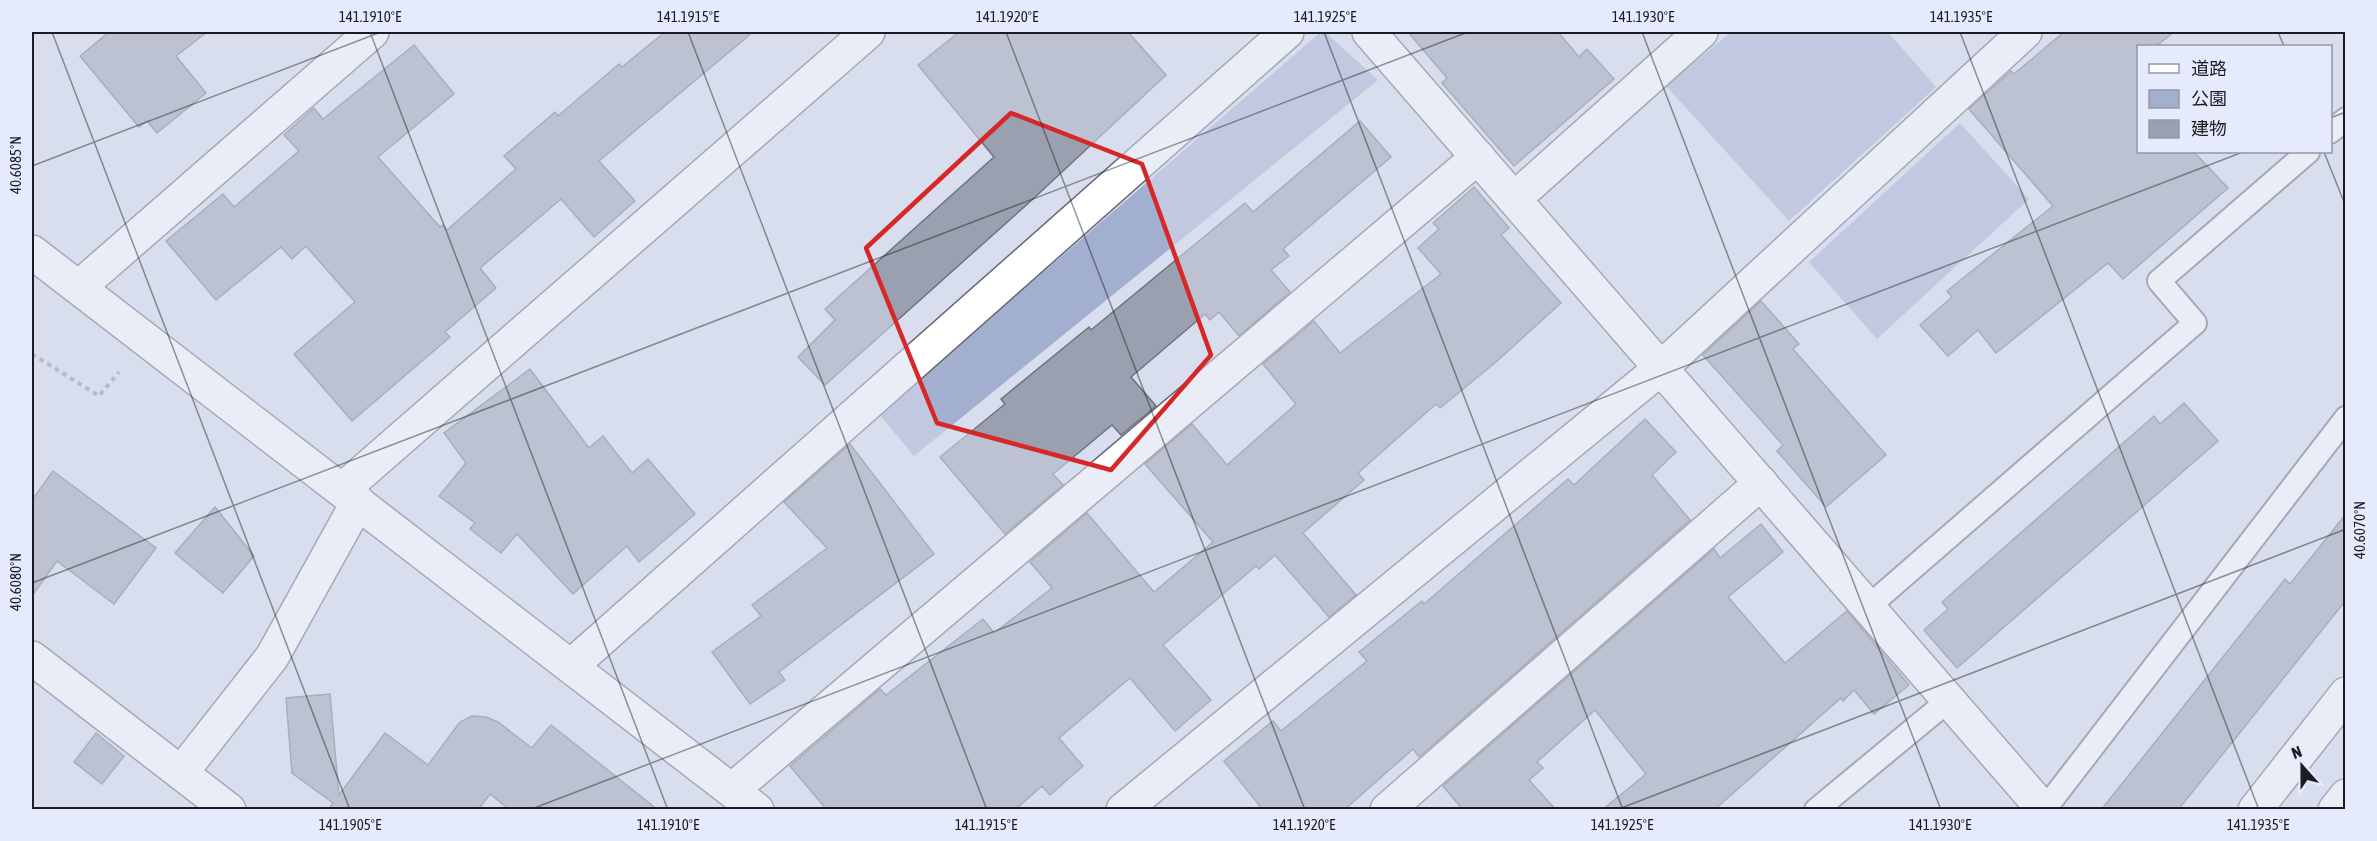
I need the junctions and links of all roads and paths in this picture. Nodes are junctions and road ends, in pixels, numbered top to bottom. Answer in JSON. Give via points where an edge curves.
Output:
{"nodes":[{"id":1,"x":372,"y":32,"type":"edge"},
{"id":2,"x":868,"y":32,"type":"edge"},
{"id":3,"x":1287,"y":32,"type":"edge"},
{"id":4,"x":1369,"y":32,"type":"edge"},
{"id":5,"x":1701,"y":32,"type":"edge"},
{"id":6,"x":2025,"y":32,"type":"edge"},
{"id":7,"x":2346,"y":119,"type":"edge"},
{"id":8,"x":2332,"y":131,"type":"edge"},
{"id":9,"x":2307,"y":153,"type":"edge"},
{"id":10,"x":1478,"y":157,"type":"junction"},
{"id":11,"x":1514,"y":199,"type":"junction"},
{"id":12,"x":32,"y":252,"type":"edge"},
{"id":13,"x":79,"y":287,"type":"junction"},
{"id":14,"x":146,"y":339,"type":"junction"},
{"id":15,"x":32,"y":354,"type":"edge"},
{"id":16,"x":1661,"y":368,"type":"junction"},
{"id":17,"x":2346,"y":418,"type":"edge"},
{"id":18,"x":1761,"y":483,"type":"junction"},
{"id":19,"x":350,"y":496,"type":"junction"},
{"id":20,"x":1868,"y":607,"type":"junction"},
{"id":21,"x":32,"y":658,"type":"edge"},
{"id":22,"x":571,"y":666,"type":"junction"},
{"id":23,"x":2346,"y":694,"type":"edge"},
{"id":24,"x":1949,"y":700,"type":"junction"},
{"id":25,"x":181,"y":773,"type":"junction"},
{"id":26,"x":2346,"y":796,"type":"edge"},
{"id":27,"x":745,"y":800,"type":"edge"},
{"id":28,"x":229,"y":810,"type":"edge"},
{"id":29,"x":1124,"y":810,"type":"edge"},
{"id":30,"x":1387,"y":810,"type":"edge"},
{"id":31,"x":1816,"y":810,"type":"edge"},
{"id":32,"x":2044,"y":810,"type":"edge"},
{"id":33,"x":2255,"y":810,"type":"edge"},
{"id":34,"x":2335,"y":810,"type":"edge"}],
"edges":[{"from":1,"to":13,"type":"street"},
{"from":2,"to":19,"type":"street"},
{"from":3,"to":22,"type":"street"},
{"from":4,"to":10,"type":"street"},
{"from":5,"to":11,"type":"street"},
{"from":6,"to":16,"type":"street"},
{"from":7,"to":8,"type":"lane"},
{"from":9,"to":20,"type":"lane","via":[[2158,281],[2195,323]]},
{"from":10,"to":11,"type":"street"},
{"from":10,"to":27,"type":"street"},
{"from":11,"to":16,"type":"street"},
{"from":12,"to":13,"type":"street"},
{"from":13,"to":14,"type":"street"},
{"from":14,"to":15,"type":"path","via":[[99,396]]},
{"from":14,"to":19,"type":"street"},
{"from":16,"to":18,"type":"street"},
{"from":16,"to":29,"type":"street"},
{"from":17,"to":32,"type":"lane"},
{"from":18,"to":20,"type":"street"},
{"from":18,"to":30,"type":"street"},
{"from":19,"to":22,"type":"street"},
{"from":19,"to":25,"type":"street","via":[[272,657]]},
{"from":20,"to":24,"type":"street"},
{"from":21,"to":25,"type":"street"},
{"from":22,"to":27,"type":"street"},
{"from":23,"to":33,"type":"street"},
{"from":24,"to":31,"type":"lane"},
{"from":24,"to":32,"type":"street"},
{"from":25,"to":28,"type":"street"},
{"from":26,"to":34,"type":"street"}]}
